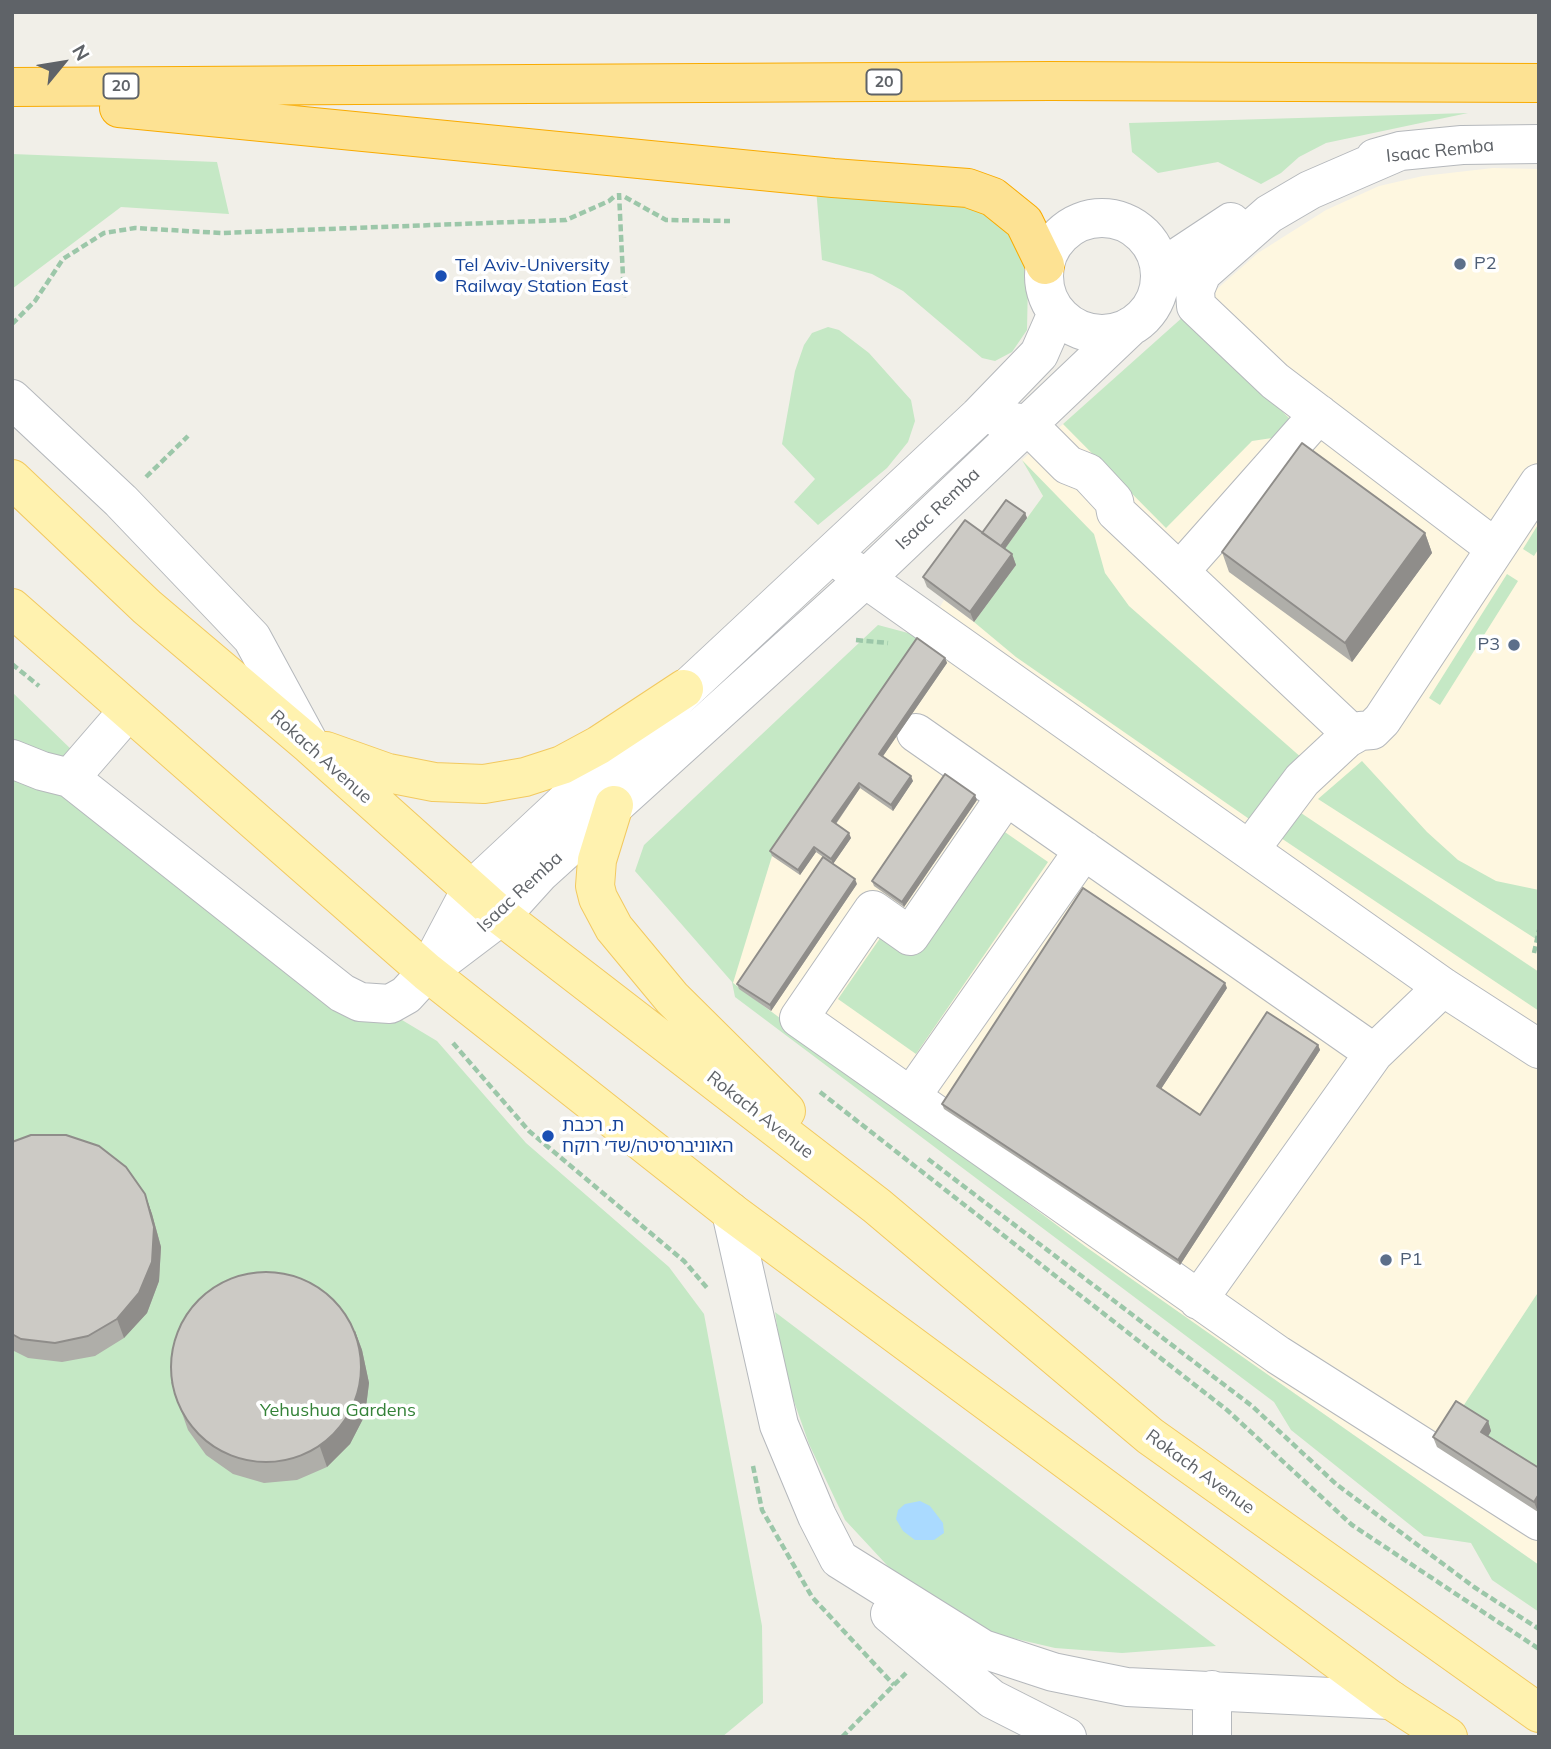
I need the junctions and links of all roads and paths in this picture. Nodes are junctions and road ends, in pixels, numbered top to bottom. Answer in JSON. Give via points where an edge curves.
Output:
{"nodes":[{"id":1,"x":1539,"y":83,"type":"edge"},
{"id":2,"x":12,"y":87,"type":"edge"},
{"id":3,"x":12,"y":99,"type":"edge"},
{"id":4,"x":231,"y":102,"type":"junction"},
{"id":5,"x":1539,"y":144,"type":"edge"},
{"id":6,"x":1400,"y":151,"type":"junction"},
{"id":7,"x":619,"y":192,"type":"junction"},
{"id":8,"x":730,"y":221,"type":"dead end"},
{"id":9,"x":1045,"y":265,"type":"junction"},
{"id":10,"x":1160,"y":269,"type":"junction"},
{"id":11,"x":624,"y":298,"type":"dead end"},
{"id":12,"x":1057,"y":313,"type":"junction"},
{"id":13,"x":12,"y":324,"type":"edge"},
{"id":14,"x":1131,"y":326,"type":"junction"},
{"id":15,"x":12,"y":399,"type":"edge"},
{"id":16,"x":1319,"y":414,"type":"junction"},
{"id":17,"x":1004,"y":428,"type":"junction"},
{"id":18,"x":188,"y":436,"type":"dead end"},
{"id":19,"x":12,"y":479,"type":"edge"},
{"id":20,"x":1539,"y":483,"type":"edge"},
{"id":21,"x":121,"y":501,"type":"junction"},
{"id":22,"x":1495,"y":548,"type":"junction"},
{"id":23,"x":831,"y":553,"type":"junction"},
{"id":24,"x":1180,"y":571,"type":"junction"},
{"id":25,"x":865,"y":579,"type":"junction"},
{"id":26,"x":12,"y":608,"type":"edge"},
{"id":27,"x":849,"y":642,"type":"dead end"},
{"id":28,"x":895,"y":645,"type":"dead end"},
{"id":29,"x":684,"y":689,"type":"junction"},
{"id":30,"x":128,"y":711,"type":"junction"},
{"id":31,"x":916,"y":733,"type":"dead end"},
{"id":32,"x":1353,"y":735,"type":"junction"},
{"id":33,"x":310,"y":745,"type":"junction"},
{"id":34,"x":12,"y":759,"type":"edge"},
{"id":35,"x":70,"y":778,"type":"junction"},
{"id":36,"x":1006,"y":796,"type":"junction"},
{"id":37,"x":614,"y":805,"type":"junction"},
{"id":38,"x":1251,"y":848,"type":"junction"},
{"id":39,"x":1084,"y":850,"type":"junction"},
{"id":40,"x":470,"y":891,"type":"junction"},
{"id":41,"x":501,"y":916,"type":"junction"},
{"id":42,"x":1539,"y":930,"type":"edge"},
{"id":43,"x":1534,"y":953,"type":"dead end"},
{"id":44,"x":427,"y":972,"type":"junction"},
{"id":45,"x":1443,"y":987,"type":"junction"},
{"id":46,"x":1539,"y":1049,"type":"edge"},
{"id":47,"x":1374,"y":1053,"type":"junction"},
{"id":48,"x":817,"y":1090,"type":"dead end"},
{"id":49,"x":912,"y":1095,"type":"junction"},
{"id":50,"x":923,"y":1155,"type":"dead end"},
{"id":51,"x":877,"y":1206,"type":"junction"},
{"id":52,"x":731,"y":1212,"type":"junction"},
{"id":53,"x":1198,"y":1300,"type":"junction"},
{"id":54,"x":1539,"y":1521,"type":"edge"},
{"id":55,"x":839,"y":1559,"type":"junction"},
{"id":56,"x":1539,"y":1629,"type":"edge"},
{"id":57,"x":930,"y":1648,"type":"junction"},
{"id":58,"x":1539,"y":1649,"type":"edge"},
{"id":59,"x":1212,"y":1690,"type":"junction"},
{"id":60,"x":1391,"y":1700,"type":"junction"},
{"id":61,"x":1539,"y":1713,"type":"edge"},
{"id":62,"x":842,"y":1737,"type":"edge"},
{"id":63,"x":1068,"y":1737,"type":"edge"},
{"id":64,"x":1212,"y":1737,"type":"edge"},
{"id":65,"x":1448,"y":1737,"type":"edge"}],
"edges":[{"from":1,"to":4,"type":"highway","number":"20"},
{"from":2,"to":4,"type":"highway","number":"20"},
{"from":3,"to":4,"type":"highway"},
{"from":4,"to":9,"type":"highway","via":[[833,178],[968,188],[993,197],[1024,222]]},
{"from":5,"to":6,"type":"street","name":"Isaac Remba"},
{"from":6,"to":10,"type":"street","name":"Isaac Remba","via":[[1271,198]]},
{"from":6,"to":16,"type":"street","via":[[1310,190],[1269,214],[1202,273],[1195,290],[1196,306],[1275,381]]},
{"from":7,"to":8,"type":"path","via":[[666,220]]},
{"from":7,"to":11,"type":"path"},
{"from":7,"to":13,"type":"path","via":[[566,220],[221,233],[135,228],[104,233],[63,259]]},
{"from":9,"to":10,"type":"street","via":[[1062,233],[1104,218],[1130,225],[1144,236]]},
{"from":9,"to":12,"type":"street","via":[[1048,298]]},
{"from":10,"to":14,"type":"street","via":[[1154,302]]},
{"from":12,"to":14,"type":"street","via":[[1084,331],[1116,332]]},
{"from":12,"to":17,"type":"street","name":"Isaac Remba"},
{"from":14,"to":17,"type":"street","name":"Isaac Remba"},
{"from":15,"to":21,"type":"street"},
{"from":16,"to":22,"type":"street"},
{"from":16,"to":24,"type":"street"},
{"from":17,"to":23,"type":"street","name":"Isaac Remba"},
{"from":17,"to":24,"type":"street","via":[[1068,466],[1088,472],[1114,501],[1116,512]]},
{"from":17,"to":25,"type":"street","name":"Isaac Remba"},
{"from":18,"to":21,"type":"path"},
{"from":19,"to":33,"type":"main road","name":"Rokach Avenue","via":[[147,607]]},
{"from":20,"to":22,"type":"street"},
{"from":21,"to":33,"type":"street","via":[[252,638]]},
{"from":22,"to":32,"type":"street","via":[[1382,720],[1372,730]]},
{"from":23,"to":25,"type":"street"},
{"from":23,"to":29,"type":"street","name":"Isaac Remba"},
{"from":24,"to":32,"type":"street"},
{"from":25,"to":37,"type":"street","name":"Isaac Remba"},
{"from":25,"to":38,"type":"street"},
{"from":26,"to":30,"type":"main road"},
{"from":27,"to":28,"type":"path","via":[[873,639]]},
{"from":29,"to":33,"type":"main road","via":[[562,765],[498,782],[434,782],[388,773]]},
{"from":29,"to":40,"type":"street","name":"Isaac Remba"},
{"from":30,"to":35,"type":"street"},
{"from":30,"to":44,"type":"main road"},
{"from":31,"to":36,"type":"street"},
{"from":32,"to":38,"type":"street","via":[[1302,780]]},
{"from":33,"to":40,"type":"main road","name":"Rokach Avenue"},
{"from":34,"to":35,"type":"street"},
{"from":35,"to":44,"type":"street","via":[[342,993],[360,1002],[390,1004],[406,995]]},
{"from":36,"to":39,"type":"street"},
{"from":36,"to":49,"type":"street","via":[[910,936],[873,910],[799,1017]]},
{"from":37,"to":41,"type":"street","name":"Isaac Remba"},
{"from":37,"to":51,"type":"main road","via":[[597,860],[595,886],[614,929],[671,998]]},
{"from":38,"to":45,"type":"street"},
{"from":39,"to":47,"type":"street"},
{"from":39,"to":49,"type":"street"},
{"from":40,"to":41,"type":"main road","name":"Rokach Avenue"},
{"from":40,"to":44,"type":"street","name":"Isaac Remba"},
{"from":41,"to":44,"type":"street","name":"Isaac Remba"},
{"from":41,"to":51,"type":"main road","name":"Rokach Avenue"},
{"from":42,"to":43,"type":"path"},
{"from":44,"to":52,"type":"main road"},
{"from":45,"to":46,"type":"street"},
{"from":45,"to":47,"type":"street"},
{"from":47,"to":53,"type":"street"},
{"from":48,"to":58,"type":"path","via":[[1227,1410],[1352,1525]]},
{"from":49,"to":53,"type":"street"},
{"from":50,"to":56,"type":"path","via":[[1252,1406],[1336,1484],[1474,1587]]},
{"from":51,"to":61,"type":"main road","name":"Rokach Avenue","via":[[1150,1436]]},
{"from":52,"to":55,"type":"street","via":[[779,1425]]},
{"from":52,"to":60,"type":"main road"},
{"from":53,"to":54,"type":"street"},
{"from":55,"to":57,"type":"street","via":[[882,1608]]},
{"from":55,"to":59,"type":"street","via":[[983,1649],[1053,1672],[1127,1687]]},
{"from":57,"to":62,"type":"path"},
{"from":57,"to":63,"type":"street","via":[[992,1699]]},
{"from":59,"to":60,"type":"street"},
{"from":59,"to":64,"type":"street"},
{"from":60,"to":65,"type":"main road"}]}
